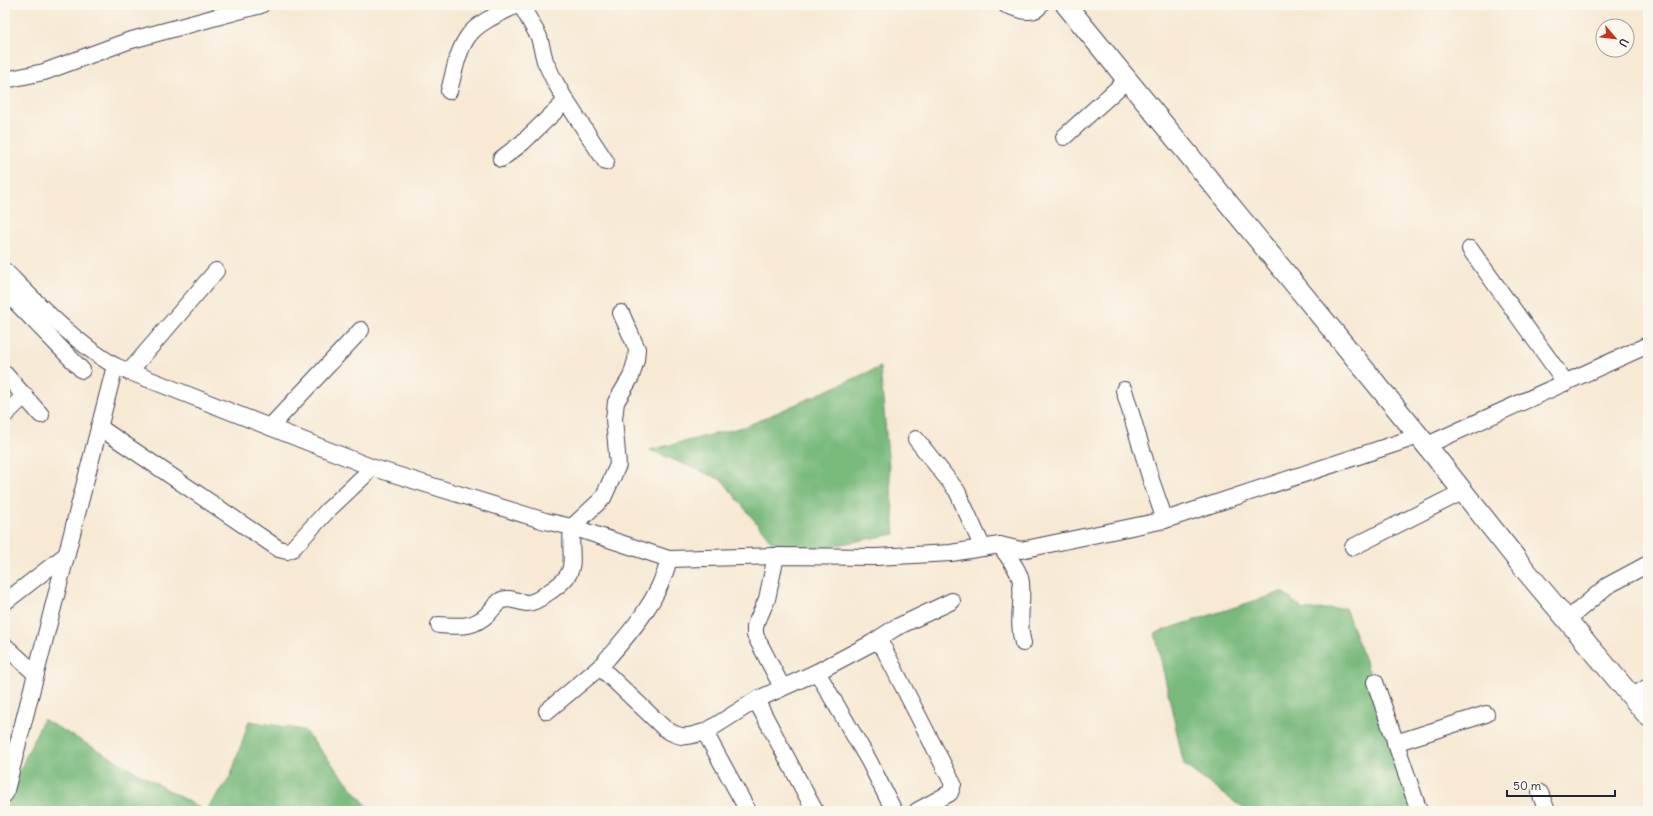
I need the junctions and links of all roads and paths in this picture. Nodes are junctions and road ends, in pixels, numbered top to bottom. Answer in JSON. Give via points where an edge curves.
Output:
{"nodes":[{"id":1,"x":260,"y":5,"type":"edge"},
{"id":2,"x":517,"y":5,"type":"edge"},
{"id":3,"x":521,"y":5,"type":"edge"},
{"id":4,"x":1006,"y":5,"type":"edge"},
{"id":5,"x":1040,"y":5,"type":"edge"},
{"id":6,"x":1066,"y":5,"type":"edge"},
{"id":7,"x":1128,"y":79,"type":"junction"},
{"id":8,"x":5,"y":80,"type":"edge"},
{"id":9,"x":449,"y":91,"type":"dead end"},
{"id":10,"x":566,"y":101,"type":"junction"},
{"id":11,"x":1064,"y":137,"type":"dead end"},
{"id":12,"x":501,"y":159,"type":"dead end"},
{"id":13,"x":606,"y":162,"type":"dead end"},
{"id":14,"x":1470,"y":249,"type":"dead end"},
{"id":15,"x":5,"y":271,"type":"edge"},
{"id":16,"x":216,"y":271,"type":"dead end"},
{"id":17,"x":5,"y":291,"type":"edge"},
{"id":18,"x":621,"y":314,"type":"dead end"},
{"id":19,"x":361,"y":330,"type":"dead end"},
{"id":20,"x":1648,"y":345,"type":"edge"},
{"id":21,"x":122,"y":369,"type":"junction"},
{"id":22,"x":82,"y":370,"type":"dead end"},
{"id":23,"x":5,"y":374,"type":"edge"},
{"id":24,"x":1566,"y":383,"type":"junction"},
{"id":25,"x":1124,"y":390,"type":"dead end"},
{"id":26,"x":25,"y":395,"type":"junction"},
{"id":27,"x":5,"y":415,"type":"edge"},
{"id":28,"x":41,"y":416,"type":"dead end"},
{"id":29,"x":99,"y":427,"type":"junction"},
{"id":30,"x":270,"y":427,"type":"junction"},
{"id":31,"x":916,"y":438,"type":"dead end"},
{"id":32,"x":1422,"y":441,"type":"junction"},
{"id":33,"x":370,"y":467,"type":"junction"},
{"id":34,"x":1462,"y":492,"type":"junction"},
{"id":35,"x":1165,"y":520,"type":"junction"},
{"id":36,"x":572,"y":527,"type":"junction"},
{"id":37,"x":1000,"y":545,"type":"junction"},
{"id":38,"x":1353,"y":547,"type":"dead end"},
{"id":39,"x":983,"y":548,"type":"junction"},
{"id":40,"x":67,"y":554,"type":"junction"},
{"id":41,"x":776,"y":556,"type":"junction"},
{"id":42,"x":669,"y":559,"type":"junction"},
{"id":43,"x":1648,"y":564,"type":"edge"},
{"id":44,"x":952,"y":601,"type":"dead end"},
{"id":45,"x":5,"y":602,"type":"edge"},
{"id":46,"x":1567,"y":620,"type":"junction"},
{"id":47,"x":440,"y":625,"type":"dead end"},
{"id":48,"x":872,"y":643,"type":"junction"},
{"id":49,"x":1023,"y":643,"type":"dead end"},
{"id":50,"x":5,"y":646,"type":"edge"},
{"id":51,"x":600,"y":667,"type":"junction"},
{"id":52,"x":817,"y":672,"type":"junction"},
{"id":53,"x":36,"y":674,"type":"junction"},
{"id":54,"x":1374,"y":682,"type":"dead end"},
{"id":55,"x":782,"y":687,"type":"junction"},
{"id":56,"x":1648,"y":687,"type":"edge"},
{"id":57,"x":1631,"y":697,"type":"junction"},
{"id":58,"x":756,"y":700,"type":"junction"},
{"id":59,"x":547,"y":711,"type":"dead end"},
{"id":60,"x":1486,"y":714,"type":"dead end"},
{"id":61,"x":1648,"y":716,"type":"edge"},
{"id":62,"x":707,"y":732,"type":"junction"},
{"id":63,"x":1395,"y":743,"type":"junction"},
{"id":64,"x":1540,"y":793,"type":"dead end"},
{"id":65,"x":5,"y":794,"type":"edge"},
{"id":66,"x":748,"y":811,"type":"edge"},
{"id":67,"x":815,"y":811,"type":"edge"},
{"id":68,"x":894,"y":811,"type":"edge"},
{"id":69,"x":917,"y":811,"type":"edge"},
{"id":70,"x":1419,"y":811,"type":"edge"},
{"id":71,"x":1547,"y":811,"type":"edge"}],
"edges":[{"from":1,"to":8,"type":"street","via":[[128,42],[44,72]]},
{"from":2,"to":9,"type":"street","via":[[486,21],[470,35],[456,65]]},
{"from":3,"to":10,"type":"street","via":[[539,37],[546,61]]},
{"from":4,"to":5,"type":"street","via":[[1033,11]]},
{"from":6,"to":7,"type":"main road"},
{"from":7,"to":11,"type":"street"},
{"from":7,"to":32,"type":"main road"},
{"from":10,"to":12,"type":"street","via":[[522,143]]},
{"from":10,"to":13,"type":"street"},
{"from":14,"to":24,"type":"street"},
{"from":15,"to":21,"type":"street","via":[[64,330],[94,353]]},
{"from":16,"to":21,"type":"street"},
{"from":17,"to":22,"type":"street"},
{"from":18,"to":36,"type":"street","via":[[637,349],[631,377],[616,402],[614,418],[618,465],[604,498]]},
{"from":19,"to":30,"type":"street"},
{"from":20,"to":24,"type":"street"},
{"from":21,"to":29,"type":"street"},
{"from":21,"to":30,"type":"street"},
{"from":23,"to":26,"type":"street"},
{"from":24,"to":32,"type":"street"},
{"from":25,"to":35,"type":"street"},
{"from":26,"to":27,"type":"street"},
{"from":26,"to":28,"type":"street"},
{"from":29,"to":33,"type":"street","via":[[287,552]]},
{"from":29,"to":40,"type":"street"},
{"from":30,"to":33,"type":"street"},
{"from":31,"to":39,"type":"street","via":[[957,491],[967,508]]},
{"from":32,"to":34,"type":"main road"},
{"from":32,"to":35,"type":"street"},
{"from":33,"to":36,"type":"street"},
{"from":34,"to":38,"type":"street"},
{"from":34,"to":46,"type":"main road"},
{"from":35,"to":37,"type":"street","via":[[1021,550]]},
{"from":36,"to":42,"type":"street"},
{"from":36,"to":47,"type":"street","via":[[571,570],[558,586],[528,603],[507,599],[501,601],[470,626]]},
{"from":37,"to":39,"type":"street"},
{"from":37,"to":49,"type":"street","via":[[1021,582],[1020,632]]},
{"from":39,"to":41,"type":"street","via":[[951,553],[876,557]]},
{"from":40,"to":45,"type":"street"},
{"from":40,"to":53,"type":"street"},
{"from":41,"to":42,"type":"street"},
{"from":41,"to":55,"type":"street","via":[[767,599],[755,626],[756,635]]},
{"from":42,"to":51,"type":"street","via":[[664,578],[639,621]]},
{"from":43,"to":46,"type":"street","via":[[1607,586]]},
{"from":44,"to":48,"type":"street","via":[[895,628]]},
{"from":46,"to":57,"type":"main road"},
{"from":48,"to":52,"type":"street"},
{"from":48,"to":69,"type":"street","via":[[878,643],[884,649],[953,784],[950,793]]},
{"from":50,"to":53,"type":"street"},
{"from":51,"to":59,"type":"street"},
{"from":51,"to":62,"type":"street","via":[[675,736],[686,738]]},
{"from":52,"to":55,"type":"street"},
{"from":52,"to":68,"type":"street","via":[[869,761]]},
{"from":53,"to":65,"type":"street"},
{"from":54,"to":63,"type":"street"},
{"from":55,"to":58,"type":"street"},
{"from":56,"to":57,"type":"street"},
{"from":57,"to":61,"type":"main road"},
{"from":58,"to":62,"type":"street"},
{"from":58,"to":67,"type":"street"},
{"from":60,"to":63,"type":"street"},
{"from":62,"to":66,"type":"street"},
{"from":63,"to":70,"type":"street"},
{"from":64,"to":71,"type":"street"}]}
